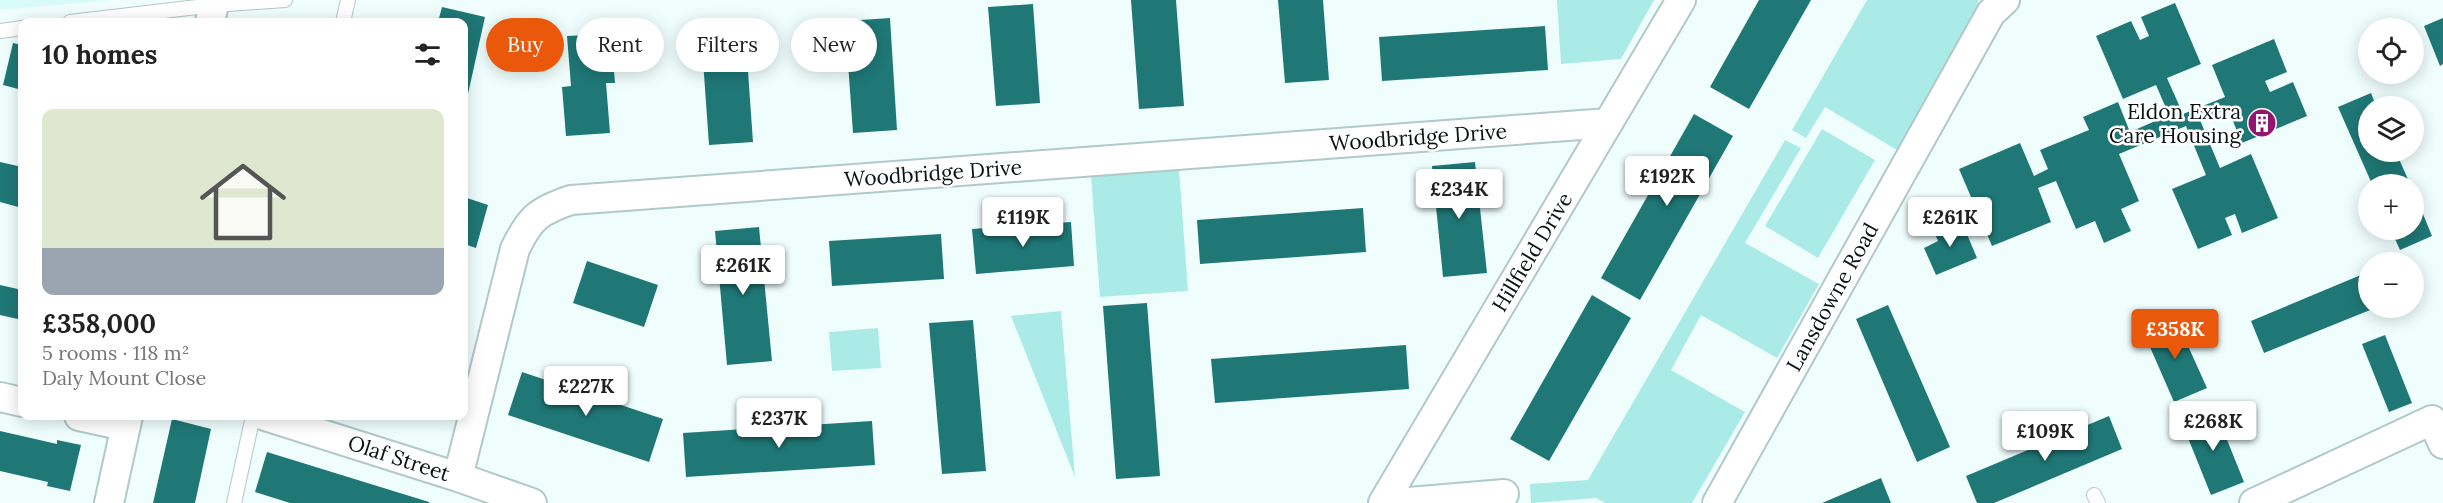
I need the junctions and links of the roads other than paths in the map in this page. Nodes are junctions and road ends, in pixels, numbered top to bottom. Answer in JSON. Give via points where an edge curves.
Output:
{"nodes":[{"id":1,"x":285,"y":0,"type":"edge"},
{"id":2,"x":348,"y":0,"type":"edge"},
{"id":3,"x":1681,"y":0,"type":"edge"},
{"id":4,"x":2005,"y":0,"type":"edge"},
{"id":5,"x":213,"y":9,"type":"edge"},
{"id":6,"x":114,"y":18,"type":"edge"},
{"id":7,"x":344,"y":18,"type":"edge"},
{"id":8,"x":18,"y":29,"type":"edge"},
{"id":9,"x":0,"y":31,"type":"edge"},
{"id":10,"x":1608,"y":123,"type":"junction"},
{"id":11,"x":0,"y":397,"type":"edge"},
{"id":12,"x":18,"y":401,"type":"edge"},
{"id":13,"x":252,"y":420,"type":"edge"},
{"id":14,"x":278,"y":420,"type":"edge"},
{"id":15,"x":127,"y":421,"type":"edge"},
{"id":16,"x":2443,"y":444,"type":"edge"},
{"id":17,"x":458,"y":477,"type":"junction"},
{"id":18,"x":1504,"y":494,"type":"dead end"},
{"id":19,"x":109,"y":503,"type":"edge"},
{"id":20,"x":234,"y":503,"type":"edge"},
{"id":21,"x":532,"y":503,"type":"edge"},
{"id":22,"x":1383,"y":503,"type":"edge"},
{"id":23,"x":1397,"y":503,"type":"edge"},
{"id":24,"x":1717,"y":503,"type":"edge"},
{"id":25,"x":2254,"y":503,"type":"edge"}],
"edges":[{"from":1,"to":5,"type":"lane"},
{"from":2,"to":7,"type":"lane"},
{"from":3,"to":10,"type":"street","name":"Hillfield Drive"},
{"from":4,"to":24,"type":"street","name":"Lansdowne Road","via":[[1991,13],[1765,408]]},
{"from":5,"to":6,"type":"lane"},
{"from":8,"to":9,"type":"lane"},
{"from":10,"to":17,"type":"street","name":"Woodbridge Drive","via":[[571,200],[546,208],[526,226],[515,249]]},
{"from":10,"to":22,"type":"street","name":"Hillfield Drive"},
{"from":11,"to":12,"type":"street"},
{"from":13,"to":20,"type":"lane"},
{"from":14,"to":17,"type":"street","name":"Olaf Street"},
{"from":15,"to":19,"type":"street"},
{"from":16,"to":25,"type":"street","via":[[2432,420]]},
{"from":17,"to":21,"type":"street","name":"Olaf Street"},
{"from":18,"to":23,"type":"street"}]}
